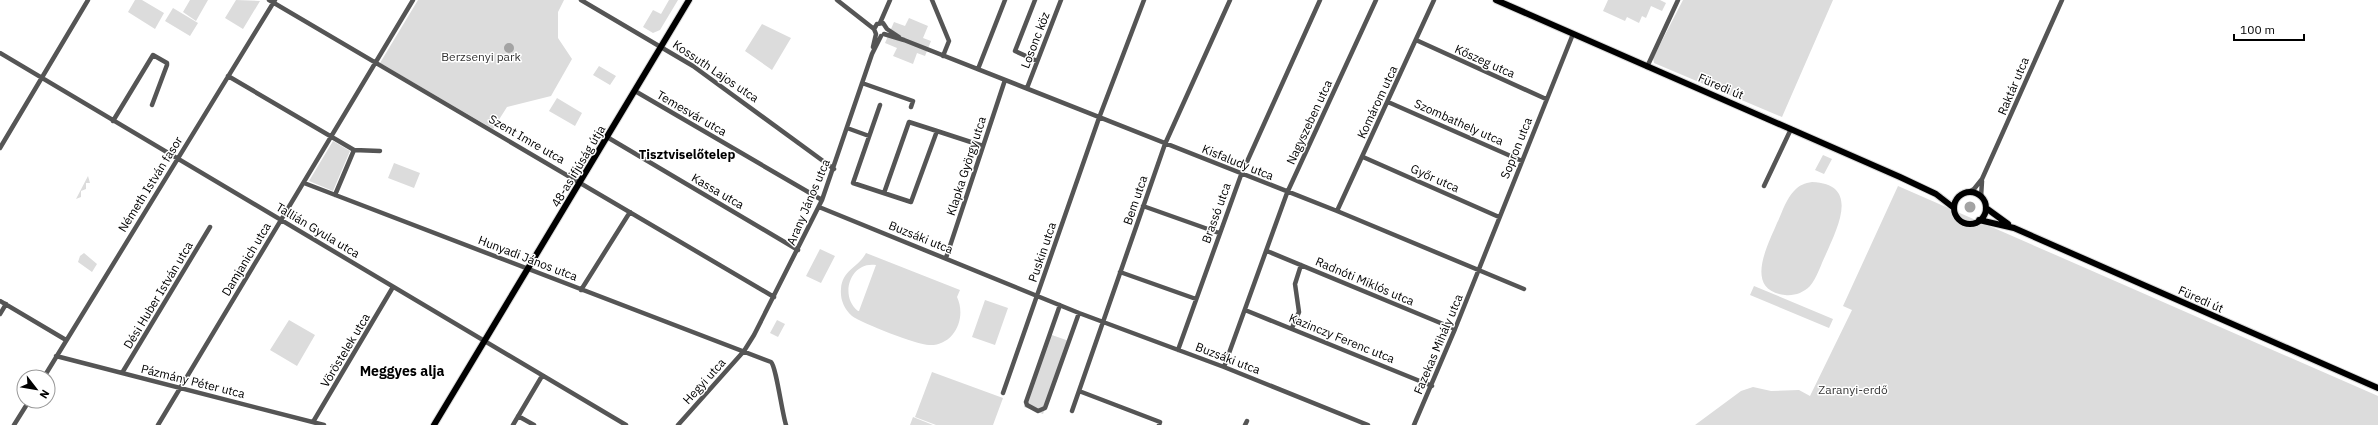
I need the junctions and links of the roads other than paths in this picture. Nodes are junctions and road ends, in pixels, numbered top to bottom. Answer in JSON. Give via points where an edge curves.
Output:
{"nodes":[{"id":1,"x":88,"y":0,"type":"edge"},
{"id":2,"x":268,"y":0,"type":"edge"},
{"id":3,"x":413,"y":0,"type":"edge"},
{"id":4,"x":581,"y":0,"type":"edge"},
{"id":5,"x":689,"y":0,"type":"edge"},
{"id":6,"x":837,"y":0,"type":"edge"},
{"id":7,"x":932,"y":0,"type":"edge"},
{"id":8,"x":1005,"y":0,"type":"edge"},
{"id":9,"x":1035,"y":0,"type":"edge"},
{"id":10,"x":1061,"y":0,"type":"edge"},
{"id":11,"x":1144,"y":0,"type":"edge"},
{"id":12,"x":1230,"y":0,"type":"edge"},
{"id":13,"x":1320,"y":0,"type":"edge"},
{"id":14,"x":1376,"y":0,"type":"edge"},
{"id":15,"x":1434,"y":0,"type":"edge"},
{"id":16,"x":1496,"y":0,"type":"edge"},
{"id":17,"x":1678,"y":0,"type":"edge"},
{"id":18,"x":2062,"y":0,"type":"edge"},
{"id":19,"x":274,"y":1,"type":"edge"},
{"id":20,"x":889,"y":3,"type":"edge"},
{"id":21,"x":877,"y":27,"type":"junction"},
{"id":22,"x":886,"y":27,"type":"junction"},
{"id":23,"x":1573,"y":34,"type":"junction"},
{"id":24,"x":883,"y":35,"type":"junction"},
{"id":25,"x":904,"y":40,"type":"junction"},
{"id":26,"x":1416,"y":40,"type":"junction"},
{"id":27,"x":662,"y":46,"type":"junction"},
{"id":28,"x":0,"y":53,"type":"edge"},
{"id":29,"x":872,"y":54,"type":"junction"},
{"id":30,"x":943,"y":56,"type":"junction"},
{"id":31,"x":1038,"y":61,"type":"junction"},
{"id":32,"x":375,"y":64,"type":"junction"},
{"id":33,"x":1647,"y":66,"type":"junction"},
{"id":34,"x":978,"y":69,"type":"junction"},
{"id":35,"x":228,"y":76,"type":"junction"},
{"id":36,"x":41,"y":79,"type":"junction"},
{"id":37,"x":1005,"y":80,"type":"junction"},
{"id":38,"x":862,"y":84,"type":"junction"},
{"id":39,"x":1027,"y":88,"type":"junction"},
{"id":40,"x":635,"y":91,"type":"junction"},
{"id":41,"x":1546,"y":99,"type":"junction"},
{"id":42,"x":1388,"y":102,"type":"junction"},
{"id":43,"x":152,"y":105,"type":"dead end"},
{"id":44,"x":880,"y":105,"type":"dead end"},
{"id":45,"x":911,"y":108,"type":"dead end"},
{"id":46,"x":1099,"y":118,"type":"junction"},
{"id":47,"x":113,"y":121,"type":"junction"},
{"id":48,"x":847,"y":128,"type":"junction"},
{"id":49,"x":1791,"y":129,"type":"junction"},
{"id":50,"x":937,"y":131,"type":"junction"},
{"id":51,"x":869,"y":136,"type":"junction"},
{"id":52,"x":331,"y":137,"type":"junction"},
{"id":53,"x":607,"y":137,"type":"junction"},
{"id":54,"x":1165,"y":144,"type":"junction"},
{"id":55,"x":983,"y":146,"type":"junction"},
{"id":56,"x":0,"y":148,"type":"edge"},
{"id":57,"x":354,"y":150,"type":"junction"},
{"id":58,"x":380,"y":151,"type":"dead end"},
{"id":59,"x":1362,"y":157,"type":"junction"},
{"id":60,"x":178,"y":159,"type":"junction"},
{"id":61,"x":1522,"y":161,"type":"junction"},
{"id":62,"x":834,"y":169,"type":"junction"},
{"id":63,"x":1241,"y":175,"type":"junction"},
{"id":64,"x":1982,"y":179,"type":"junction"},
{"id":65,"x":581,"y":182,"type":"junction"},
{"id":66,"x":304,"y":183,"type":"junction"},
{"id":67,"x":1764,"y":186,"type":"dead end"},
{"id":68,"x":1968,"y":192,"type":"junction"},
{"id":69,"x":884,"y":193,"type":"junction"},
{"id":70,"x":1288,"y":193,"type":"junction"},
{"id":71,"x":1936,"y":194,"type":"junction"},
{"id":72,"x":335,"y":195,"type":"junction"},
{"id":73,"x":1959,"y":196,"type":"junction"},
{"id":74,"x":1981,"y":197,"type":"junction"},
{"id":75,"x":822,"y":200,"type":"junction"},
{"id":76,"x":1143,"y":206,"type":"junction"},
{"id":77,"x":819,"y":207,"type":"junction"},
{"id":78,"x":1954,"y":208,"type":"junction"},
{"id":79,"x":1986,"y":208,"type":"junction"},
{"id":80,"x":1337,"y":211,"type":"junction"},
{"id":81,"x":630,"y":212,"type":"junction"},
{"id":82,"x":1500,"y":217,"type":"junction"},
{"id":83,"x":281,"y":220,"type":"junction"},
{"id":84,"x":1979,"y":220,"type":"junction"},
{"id":85,"x":210,"y":227,"type":"dead end"},
{"id":86,"x":2014,"y":228,"type":"junction"},
{"id":87,"x":1219,"y":233,"type":"junction"},
{"id":88,"x":798,"y":250,"type":"junction"},
{"id":89,"x":1267,"y":251,"type":"junction"},
{"id":90,"x":946,"y":258,"type":"junction"},
{"id":91,"x":1301,"y":265,"type":"junction"},
{"id":92,"x":528,"y":269,"type":"junction"},
{"id":93,"x":1479,"y":270,"type":"junction"},
{"id":94,"x":1120,"y":272,"type":"junction"},
{"id":95,"x":393,"y":287,"type":"junction"},
{"id":96,"x":1524,"y":289,"type":"dead end"},
{"id":97,"x":581,"y":290,"type":"junction"},
{"id":98,"x":1037,"y":295,"type":"junction"},
{"id":99,"x":774,"y":297,"type":"junction"},
{"id":100,"x":1196,"y":299,"type":"junction"},
{"id":101,"x":0,"y":301,"type":"edge"},
{"id":102,"x":6,"y":304,"type":"junction"},
{"id":103,"x":1060,"y":305,"type":"junction"},
{"id":104,"x":1245,"y":310,"type":"junction"},
{"id":105,"x":1079,"y":313,"type":"junction"},
{"id":106,"x":0,"y":314,"type":"edge"},
{"id":107,"x":1103,"y":322,"type":"junction"},
{"id":108,"x":1292,"y":328,"type":"junction"},
{"id":109,"x":1455,"y":329,"type":"junction"},
{"id":110,"x":66,"y":340,"type":"junction"},
{"id":111,"x":483,"y":341,"type":"junction"},
{"id":112,"x":1178,"y":350,"type":"junction"},
{"id":113,"x":744,"y":351,"type":"junction"},
{"id":114,"x":56,"y":356,"type":"junction"},
{"id":115,"x":1224,"y":367,"type":"junction"},
{"id":116,"x":49,"y":369,"type":"edge"},
{"id":117,"x":122,"y":373,"type":"junction"},
{"id":118,"x":542,"y":376,"type":"junction"},
{"id":119,"x":1432,"y":386,"type":"junction"},
{"id":120,"x":180,"y":388,"type":"junction"},
{"id":121,"x":2378,"y":388,"type":"edge"},
{"id":122,"x":1079,"y":391,"type":"junction"},
{"id":123,"x":1003,"y":393,"type":"dead end"},
{"id":124,"x":24,"y":409,"type":"edge"},
{"id":125,"x":1072,"y":411,"type":"dead end"},
{"id":126,"x":518,"y":416,"type":"junction"},
{"id":127,"x":314,"y":422,"type":"junction"},
{"id":128,"x":307,"y":423,"type":"edge"},
{"id":129,"x":1159,"y":424,"type":"edge"},
{"id":130,"x":14,"y":425,"type":"edge"},
{"id":131,"x":158,"y":425,"type":"edge"},
{"id":132,"x":324,"y":425,"type":"edge"},
{"id":133,"x":434,"y":425,"type":"edge"},
{"id":134,"x":513,"y":425,"type":"edge"},
{"id":135,"x":534,"y":425,"type":"edge"},
{"id":136,"x":626,"y":425,"type":"edge"},
{"id":137,"x":678,"y":425,"type":"edge"},
{"id":138,"x":786,"y":425,"type":"edge"},
{"id":139,"x":1368,"y":425,"type":"edge"},
{"id":140,"x":1414,"y":425,"type":"edge"}],
"edges":[{"from":1,"to":36,"type":"street"},
{"from":2,"to":19,"type":"street","name":"Szent Imre utca"},
{"from":3,"to":32,"type":"street","name":"Damjanich utca"},
{"from":4,"to":27,"type":"street","name":"Kossuth Lajos utca"},
{"from":5,"to":27,"type":"main road","name":"48-as ifjúság útja"},
{"from":6,"to":21,"type":"street"},
{"from":7,"to":30,"type":"street","via":[[949,40]]},
{"from":8,"to":34,"type":"street"},
{"from":9,"to":31,"type":"street","via":[[1015,51]]},
{"from":10,"to":31,"type":"street","name":"Losonc köz"},
{"from":11,"to":46,"type":"street","name":"Puskin utca"},
{"from":12,"to":54,"type":"street","name":"Bem utca"},
{"from":13,"to":63,"type":"street","name":"Brassó utca"},
{"from":14,"to":70,"type":"street","name":"Nagyszeben utca"},
{"from":15,"to":26,"type":"street","name":"Komárom utca"},
{"from":16,"to":23,"type":"main road","name":"Füredi út"},
{"from":17,"to":33,"type":"street"},
{"from":18,"to":64,"type":"street","name":"Raktár utca"},
{"from":19,"to":32,"type":"street","name":"Szent Imre utca"},
{"from":19,"to":35,"type":"street","name":"Németh István fasor"},
{"from":20,"to":21,"type":"street","name":"Arany János utca"},
{"from":20,"to":22,"type":"street","name":"Arany János utca"},
{"from":21,"to":22,"type":"street"},
{"from":21,"to":24,"type":"street"},
{"from":21,"to":29,"type":"street","name":"Arany János utca"},
{"from":22,"to":24,"type":"street","name":"Arany János utca"},
{"from":22,"to":25,"type":"street"},
{"from":23,"to":33,"type":"main road","name":"Füredi út"},
{"from":23,"to":41,"type":"street","name":"Sopron utca"},
{"from":24,"to":25,"type":"street"},
{"from":24,"to":29,"type":"street","name":"Arany János utca"},
{"from":25,"to":30,"type":"street","name":"Kisfaludy utca"},
{"from":26,"to":41,"type":"street","name":"Kőszeg utca"},
{"from":26,"to":42,"type":"street","name":"Komárom utca"},
{"from":27,"to":40,"type":"main road","name":"48-as ifjúság útja"},
{"from":27,"to":62,"type":"street","name":"Kossuth Lajos utca","via":[[713,79]]},
{"from":28,"to":36,"type":"street","name":"Tallián Gyula utca"},
{"from":29,"to":38,"type":"street","name":"Arany János utca"},
{"from":30,"to":34,"type":"street","name":"Kisfaludy utca"},
{"from":31,"to":39,"type":"street","name":"Losonc köz"},
{"from":32,"to":52,"type":"street","name":"Damjanich utca"},
{"from":32,"to":65,"type":"street","name":"Szent Imre utca"},
{"from":33,"to":49,"type":"main road","name":"Füredi út"},
{"from":34,"to":37,"type":"street","name":"Kisfaludy utca"},
{"from":35,"to":52,"type":"street"},
{"from":35,"to":60,"type":"street","name":"Németh István fasor"},
{"from":36,"to":47,"type":"street","name":"Tallián Gyula utca"},
{"from":36,"to":56,"type":"street"},
{"from":37,"to":39,"type":"street","name":"Kisfaludy utca"},
{"from":37,"to":55,"type":"street","name":"Klapka György utca"},
{"from":38,"to":45,"type":"street","via":[[913,101]]},
{"from":38,"to":48,"type":"street","name":"Arany János utca"},
{"from":39,"to":46,"type":"street","name":"Kisfaludy utca"},
{"from":40,"to":53,"type":"main road","name":"48-as ifjúság útja"},
{"from":40,"to":75,"type":"street","name":"Temesvár utca"},
{"from":41,"to":61,"type":"street","name":"Sopron utca"},
{"from":42,"to":59,"type":"street","name":"Komárom utca"},
{"from":42,"to":61,"type":"street","name":"Szombathely utca"},
{"from":43,"to":47,"type":"street","via":[[167,65],[153,55]]},
{"from":44,"to":51,"type":"street"},
{"from":46,"to":54,"type":"street","name":"Kisfaludy utca"},
{"from":46,"to":98,"type":"street","name":"Puskin utca"},
{"from":47,"to":60,"type":"street","name":"Tallián Gyula utca"},
{"from":48,"to":51,"type":"street"},
{"from":48,"to":62,"type":"street","name":"Arany János utca"},
{"from":49,"to":67,"type":"street"},
{"from":49,"to":71,"type":"main road","name":"Füredi út"},
{"from":50,"to":55,"type":"street"},
{"from":50,"to":69,"type":"street","via":[[912,202]]},
{"from":50,"to":69,"type":"street","via":[[909,122]]},
{"from":51,"to":69,"type":"street","via":[[852,183]]},
{"from":52,"to":57,"type":"street"},
{"from":52,"to":66,"type":"street","name":"Damjanich utca"},
{"from":53,"to":65,"type":"main road","name":"48-as ifjúság útja"},
{"from":53,"to":88,"type":"street","name":"Kassa utca"},
{"from":54,"to":63,"type":"street","name":"Kisfaludy utca"},
{"from":54,"to":76,"type":"street","name":"Bem utca"},
{"from":55,"to":90,"type":"street","name":"Klapka György utca"},
{"from":57,"to":58,"type":"street"},
{"from":57,"to":72,"type":"street"},
{"from":59,"to":80,"type":"street","name":"Komárom utca"},
{"from":59,"to":82,"type":"street","name":"Győr utca"},
{"from":60,"to":83,"type":"street","name":"Tallián Gyula utca"},
{"from":60,"to":110,"type":"street","name":"Németh István fasor"},
{"from":61,"to":82,"type":"street","name":"Sopron utca"},
{"from":62,"to":75,"type":"street","name":"Arany János utca"},
{"from":63,"to":70,"type":"street","name":"Kisfaludy utca"},
{"from":63,"to":87,"type":"street","name":"Brassó utca"},
{"from":64,"to":68,"type":"street","name":"Raktár utca"},
{"from":64,"to":74,"type":"street","name":"Raktár utca"},
{"from":65,"to":81,"type":"street","name":"Szent Imre utca"},
{"from":65,"to":92,"type":"main road","name":"48-as ifjúság útja"},
{"from":66,"to":72,"type":"street","name":"Hunyadi János utca"},
{"from":66,"to":83,"type":"street","name":"Damjanich utca"},
{"from":68,"to":73,"type":"main road","name":"Füredi út"},
{"from":68,"to":74,"type":"main road"},
{"from":70,"to":80,"type":"street","name":"Kisfaludy utca"},
{"from":70,"to":89,"type":"street","name":"Nagyszeben utca"},
{"from":71,"to":73,"type":"main road","name":"Füredi út"},
{"from":71,"to":78,"type":"main road","name":"Füredi út"},
{"from":72,"to":92,"type":"street","name":"Hunyadi János utca"},
{"from":73,"to":78,"type":"main road"},
{"from":74,"to":79,"type":"main road"},
{"from":75,"to":77,"type":"street","name":"Arany János utca"},
{"from":76,"to":87,"type":"street"},
{"from":76,"to":94,"type":"street","name":"Bem utca"},
{"from":77,"to":88,"type":"street","name":"Arany János utca"},
{"from":77,"to":90,"type":"street","name":"Buzsáki utca"},
{"from":78,"to":84,"type":"main road","name":"Füredi út","via":[[1961,221],[1970,224]]},
{"from":79,"to":84,"type":"main road"},
{"from":79,"to":86,"type":"main road","name":"Füredi út"},
{"from":80,"to":93,"type":"street","name":"Kisfaludy utca"},
{"from":81,"to":97,"type":"street"},
{"from":81,"to":99,"type":"street","name":"Szent Imre utca"},
{"from":82,"to":93,"type":"street","name":"Sopron utca"},
{"from":83,"to":95,"type":"street","name":"Tallián Gyula utca"},
{"from":83,"to":120,"type":"street","name":"Damjanich utca"},
{"from":84,"to":86,"type":"main road","name":"Füredi út"},
{"from":85,"to":117,"type":"street","name":"Dési Huber István utca"},
{"from":86,"to":121,"type":"main road","name":"Füredi út"},
{"from":87,"to":100,"type":"street","name":"Brassó utca"},
{"from":88,"to":99,"type":"street","name":"Arany János utca"},
{"from":89,"to":91,"type":"street","name":"Radnóti Miklós utca"},
{"from":89,"to":104,"type":"street","name":"Nagyszeben utca"},
{"from":90,"to":98,"type":"street","name":"Buzsáki utca"},
{"from":91,"to":108,"type":"street","via":[[1295,284],[1299,312]]},
{"from":91,"to":109,"type":"street","name":"Radnóti Miklós utca"},
{"from":92,"to":97,"type":"street","name":"Hunyadi János utca"},
{"from":92,"to":111,"type":"main road","name":"48-as ifjúság útja"},
{"from":93,"to":96,"type":"street","name":"Kisfaludy utca"},
{"from":93,"to":109,"type":"street","name":"Fazekas Mihály utca"},
{"from":94,"to":100,"type":"street"},
{"from":94,"to":107,"type":"street","name":"Bem utca"},
{"from":95,"to":111,"type":"street","name":"Tallián Gyula utca"},
{"from":95,"to":127,"type":"street","name":"Vöröstelek utca"},
{"from":97,"to":113,"type":"street","name":"Hunyadi János utca"},
{"from":98,"to":103,"type":"street","name":"Buzsáki utca"},
{"from":98,"to":123,"type":"street","name":"Puskin utca"},
{"from":99,"to":113,"type":"street","name":"Arany János utca"},
{"from":100,"to":112,"type":"street","name":"Brassó utca"},
{"from":101,"to":102,"type":"street"},
{"from":102,"to":106,"type":"street"},
{"from":102,"to":110,"type":"street"},
{"from":103,"to":105,"type":"street","name":"Buzsáki utca"},
{"from":103,"to":105,"type":"street","via":[[1026,402],[1031,408],[1045,408]]},
{"from":104,"to":108,"type":"street","name":"Kazinczy Ferenc utca"},
{"from":104,"to":115,"type":"street","name":"Nagyszeben utca"},
{"from":105,"to":107,"type":"street","name":"Buzsáki utca"},
{"from":107,"to":112,"type":"street","name":"Buzsáki utca"},
{"from":107,"to":122,"type":"street","name":"Bem utca"},
{"from":108,"to":119,"type":"street","name":"Kazinczy Ferenc utca"},
{"from":109,"to":119,"type":"street","name":"Fazekas Mihály utca"},
{"from":110,"to":114,"type":"street","name":"Németh István fasor"},
{"from":111,"to":118,"type":"street","name":"Tallián Gyula utca"},
{"from":111,"to":133,"type":"main road","name":"48-as ifjúság útja"},
{"from":112,"to":115,"type":"street","name":"Buzsáki utca"},
{"from":113,"to":137,"type":"street","name":"Hegyi utca"},
{"from":113,"to":138,"type":"street","name":"Hunyadi János utca","via":[[773,364]]},
{"from":114,"to":116,"type":"street","name":"Németh István fasor"},
{"from":114,"to":117,"type":"street","name":"Pázmány Péter utca"},
{"from":115,"to":139,"type":"street","name":"Buzsáki utca"},
{"from":117,"to":120,"type":"street","name":"Pázmány Péter utca"},
{"from":118,"to":126,"type":"street"},
{"from":118,"to":136,"type":"street","name":"Tallián Gyula utca"},
{"from":119,"to":140,"type":"street","name":"Fazekas Mihály utca"},
{"from":120,"to":128,"type":"street","name":"Pázmány Péter utca"},
{"from":120,"to":131,"type":"street","name":"Damjanich utca"},
{"from":122,"to":125,"type":"street","name":"Bem utca"},
{"from":122,"to":129,"type":"street"},
{"from":124,"to":130,"type":"street"},
{"from":126,"to":134,"type":"street"},
{"from":126,"to":135,"type":"street"},
{"from":127,"to":128,"type":"street","name":"Pázmány Péter utca"},
{"from":127,"to":132,"type":"street","name":"Pázmány Péter utca"}]}
